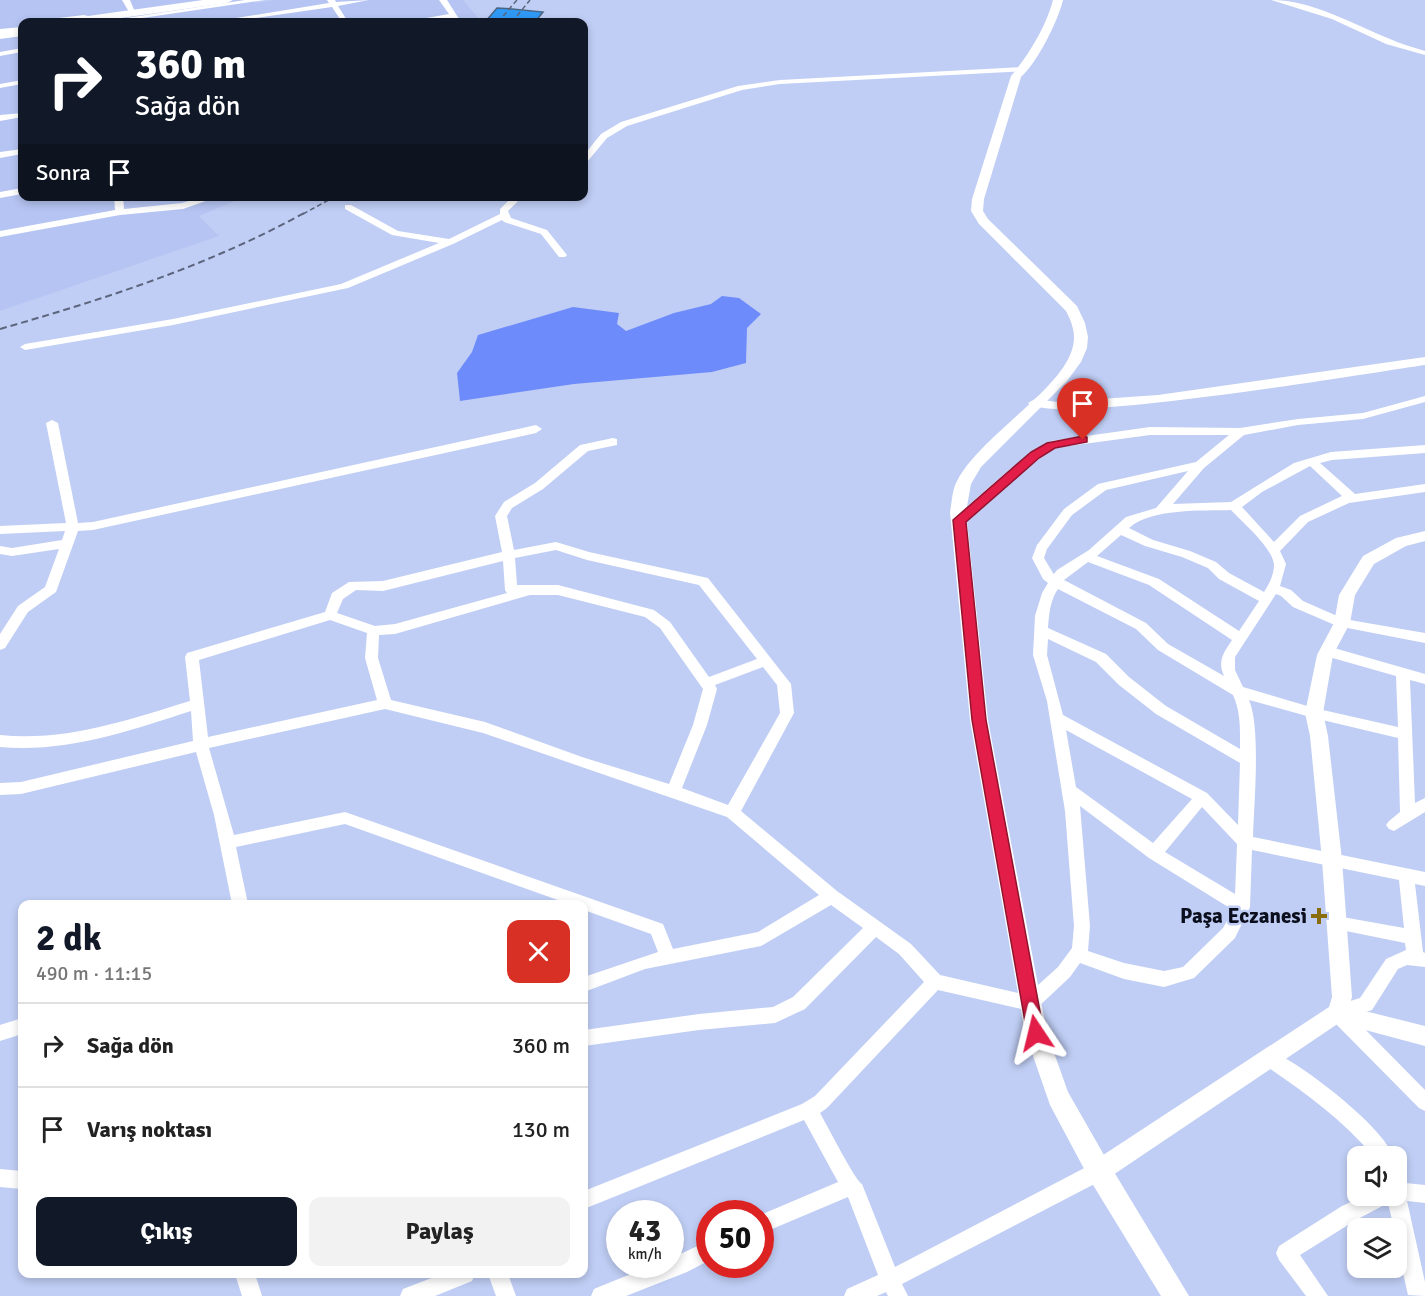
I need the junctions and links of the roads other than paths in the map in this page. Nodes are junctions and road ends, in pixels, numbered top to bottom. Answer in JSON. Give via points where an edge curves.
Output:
{"nodes":[{"id":1,"x":200,"y":0,"type":"edge"},
{"id":2,"x":227,"y":0,"type":"edge"},
{"id":3,"x":261,"y":0,"type":"edge"},
{"id":4,"x":365,"y":0,"type":"edge"},
{"id":5,"x":443,"y":0,"type":"edge"},
{"id":6,"x":1058,"y":0,"type":"edge"},
{"id":7,"x":1275,"y":0,"type":"edge"},
{"id":8,"x":1300,"y":0,"type":"edge"},
{"id":9,"x":332,"y":2,"type":"edge"},
{"id":10,"x":1285,"y":3,"type":"junction"},
{"id":11,"x":129,"y":13,"type":"edge"},
{"id":12,"x":1335,"y":17,"type":"junction"},
{"id":13,"x":85,"y":18,"type":"edge"},
{"id":14,"x":97,"y":18,"type":"edge"},
{"id":15,"x":115,"y":18,"type":"edge"},
{"id":16,"x":272,"y":18,"type":"edge"},
{"id":17,"x":342,"y":18,"type":"edge"},
{"id":18,"x":456,"y":18,"type":"edge"},
{"id":19,"x":18,"y":31,"type":"edge"},
{"id":20,"x":0,"y":33,"type":"edge"},
{"id":21,"x":18,"y":51,"type":"edge"},
{"id":22,"x":1425,"y":53,"type":"edge"},
{"id":23,"x":0,"y":54,"type":"edge"},
{"id":24,"x":1024,"y":69,"type":"junction"},
{"id":25,"x":18,"y":83,"type":"edge"},
{"id":26,"x":0,"y":86,"type":"edge"},
{"id":27,"x":18,"y":116,"type":"edge"},
{"id":28,"x":0,"y":118,"type":"edge"},
{"id":29,"x":18,"y":153,"type":"edge"},
{"id":30,"x":0,"y":155,"type":"edge"},
{"id":31,"x":588,"y":155,"type":"edge"},
{"id":32,"x":18,"y":192,"type":"edge"},
{"id":33,"x":0,"y":195,"type":"edge"},
{"id":34,"x":119,"y":201,"type":"edge"},
{"id":35,"x":200,"y":201,"type":"edge"},
{"id":36,"x":514,"y":201,"type":"edge"},
{"id":37,"x":348,"y":207,"type":"dead end"},
{"id":38,"x":120,"y":212,"type":"junction"},
{"id":39,"x":504,"y":214,"type":"junction"},
{"id":40,"x":0,"y":234,"type":"edge"},
{"id":41,"x":450,"y":242,"type":"junction"},
{"id":42,"x":562,"y":255,"type":"dead end"},
{"id":43,"x":25,"y":346,"type":"dead end"},
{"id":44,"x":1425,"y":361,"type":"edge"},
{"id":45,"x":1425,"y":399,"type":"edge"},
{"id":46,"x":1035,"y":403,"type":"junction"},
{"id":47,"x":51,"y":423,"type":"dead end"},
{"id":48,"x":536,"y":429,"type":"dead end"},
{"id":49,"x":1240,"y":432,"type":"junction"},
{"id":50,"x":613,"y":442,"type":"dead end"},
{"id":51,"x":1425,"y":449,"type":"edge"},
{"id":52,"x":1312,"y":462,"type":"junction"},
{"id":53,"x":1200,"y":465,"type":"junction"},
{"id":54,"x":1425,"y":488,"type":"edge"},
{"id":55,"x":1352,"y":498,"type":"junction"},
{"id":56,"x":1234,"y":506,"type":"junction"},
{"id":57,"x":1159,"y":512,"type":"junction"},
{"id":58,"x":959,"y":520,"type":"junction"},
{"id":59,"x":73,"y":526,"type":"junction"},
{"id":60,"x":1120,"y":529,"type":"junction"},
{"id":61,"x":0,"y":530,"type":"edge"},
{"id":62,"x":1425,"y":537,"type":"edge"},
{"id":63,"x":67,"y":543,"type":"junction"},
{"id":64,"x":0,"y":550,"type":"edge"},
{"id":65,"x":1273,"y":550,"type":"junction"},
{"id":66,"x":509,"y":555,"type":"junction"},
{"id":67,"x":1087,"y":557,"type":"junction"},
{"id":68,"x":1056,"y":582,"type":"junction"},
{"id":69,"x":538,"y":590,"type":"junction"},
{"id":70,"x":1270,"y":594,"type":"junction"},
{"id":71,"x":330,"y":615,"type":"junction"},
{"id":72,"x":1342,"y":622,"type":"junction"},
{"id":73,"x":374,"y":631,"type":"junction"},
{"id":74,"x":1042,"y":631,"type":"junction"},
{"id":75,"x":1240,"y":638,"type":"junction"},
{"id":76,"x":1425,"y":638,"type":"edge"},
{"id":77,"x":0,"y":645,"type":"edge"},
{"id":78,"x":1327,"y":651,"type":"junction"},
{"id":79,"x":766,"y":661,"type":"junction"},
{"id":80,"x":1403,"y":673,"type":"junction"},
{"id":81,"x":1425,"y":679,"type":"edge"},
{"id":82,"x":706,"y":683,"type":"junction"},
{"id":83,"x":1238,"y":691,"type":"junction"},
{"id":84,"x":197,"y":704,"type":"junction"},
{"id":85,"x":385,"y":704,"type":"junction"},
{"id":86,"x":1314,"y":713,"type":"junction"},
{"id":87,"x":1057,"y":718,"type":"junction"},
{"id":88,"x":1406,"y":734,"type":"junction"},
{"id":89,"x":0,"y":741,"type":"edge"},
{"id":90,"x":201,"y":744,"type":"junction"},
{"id":91,"x":1247,"y":759,"type":"junction"},
{"id":92,"x":0,"y":789,"type":"edge"},
{"id":93,"x":1069,"y":790,"type":"junction"},
{"id":94,"x":674,"y":791,"type":"junction"},
{"id":95,"x":1202,"y":797,"type":"junction"},
{"id":96,"x":1425,"y":804,"type":"edge"},
{"id":97,"x":732,"y":813,"type":"junction"},
{"id":98,"x":1408,"y":815,"type":"junction"},
{"id":99,"x":1394,"y":825,"type":"dead end"},
{"id":100,"x":1245,"y":842,"type":"junction"},
{"id":101,"x":227,"y":843,"type":"junction"},
{"id":102,"x":1154,"y":853,"type":"junction"},
{"id":103,"x":1332,"y":860,"type":"junction"},
{"id":104,"x":1406,"y":876,"type":"junction"},
{"id":105,"x":1425,"y":879,"type":"edge"},
{"id":106,"x":831,"y":896,"type":"junction"},
{"id":107,"x":239,"y":900,"type":"edge"},
{"id":108,"x":575,"y":900,"type":"edge"},
{"id":109,"x":588,"y":904,"type":"edge"},
{"id":110,"x":1242,"y":907,"type":"junction"},
{"id":111,"x":1337,"y":923,"type":"junction"},
{"id":112,"x":875,"y":927,"type":"junction"},
{"id":113,"x":1413,"y":937,"type":"junction"},
{"id":114,"x":1077,"y":954,"type":"junction"},
{"id":115,"x":668,"y":957,"type":"junction"},
{"id":116,"x":1420,"y":959,"type":"edge"},
{"id":117,"x":934,"y":982,"type":"junction"},
{"id":118,"x":588,"y":983,"type":"edge"},
{"id":119,"x":1030,"y":1003,"type":"junction"},
{"id":120,"x":1337,"y":1013,"type":"junction"},
{"id":121,"x":18,"y":1027,"type":"edge"},
{"id":122,"x":0,"y":1034,"type":"edge"},
{"id":123,"x":1425,"y":1036,"type":"edge"},
{"id":124,"x":588,"y":1037,"type":"edge"},
{"id":125,"x":1269,"y":1058,"type":"junction"},
{"id":126,"x":1425,"y":1102,"type":"edge"},
{"id":127,"x":808,"y":1110,"type":"junction"},
{"id":128,"x":1376,"y":1146,"type":"edge"},
{"id":129,"x":1099,"y":1171,"type":"junction"},
{"id":130,"x":0,"y":1178,"type":"edge"},
{"id":131,"x":18,"y":1180,"type":"edge"},
{"id":132,"x":849,"y":1187,"type":"junction"},
{"id":133,"x":1407,"y":1192,"type":"edge"},
{"id":134,"x":1425,"y":1194,"type":"edge"},
{"id":135,"x":588,"y":1198,"type":"edge"},
{"id":136,"x":1362,"y":1206,"type":"edge"},
{"id":137,"x":1398,"y":1206,"type":"edge"},
{"id":138,"x":774,"y":1220,"type":"edge"},
{"id":139,"x":696,"y":1256,"type":"edge"},
{"id":140,"x":246,"y":1278,"type":"edge"},
{"id":141,"x":455,"y":1278,"type":"edge"},
{"id":142,"x":499,"y":1278,"type":"edge"},
{"id":143,"x":894,"y":1288,"type":"edge"},
{"id":144,"x":252,"y":1296,"type":"edge"},
{"id":145,"x":410,"y":1296,"type":"edge"},
{"id":146,"x":506,"y":1296,"type":"edge"},
{"id":147,"x":601,"y":1296,"type":"edge"},
{"id":148,"x":854,"y":1296,"type":"edge"},
{"id":149,"x":1176,"y":1296,"type":"edge"},
{"id":150,"x":1318,"y":1296,"type":"edge"},
{"id":151,"x":1420,"y":1296,"type":"edge"}],
"edges":[{"from":1,"to":11,"type":"main road"},
{"from":2,"to":11,"type":"main road"},
{"from":3,"to":11,"type":"street"},
{"from":4,"to":9,"type":"street"},
{"from":5,"to":18,"type":"street"},
{"from":6,"to":24,"type":"main road"},
{"from":7,"to":10,"type":"street"},
{"from":8,"to":10,"type":"street"},
{"from":8,"to":12,"type":"street"},
{"from":9,"to":16,"type":"street"},
{"from":9,"to":17,"type":"street"},
{"from":10,"to":12,"type":"street"},
{"from":11,"to":13,"type":"main road"},
{"from":11,"to":14,"type":"main road"},
{"from":11,"to":15,"type":"street"},
{"from":12,"to":22,"type":"street","via":[[1389,42]]},
{"from":19,"to":20,"type":"main road"},
{"from":21,"to":23,"type":"street"},
{"from":24,"to":31,"type":"street","via":[[780,82],[741,88],[624,124],[604,136]]},
{"from":24,"to":46,"type":"main road","via":[[1016,76],[977,211],[1072,309],[1080,325],[1080,350],[1070,369]]},
{"from":25,"to":26,"type":"street"},
{"from":27,"to":28,"type":"street"},
{"from":29,"to":30,"type":"street"},
{"from":32,"to":33,"type":"street"},
{"from":34,"to":38,"type":"street"},
{"from":35,"to":38,"type":"street"},
{"from":36,"to":39,"type":"street"},
{"from":37,"to":41,"type":"street","via":[[395,233]]},
{"from":38,"to":40,"type":"street"},
{"from":39,"to":41,"type":"street"},
{"from":39,"to":42,"type":"street","via":[[507,220],[544,232]]},
{"from":41,"to":43,"type":"street","via":[[344,286],[173,322]]},
{"from":44,"to":46,"type":"street","via":[[1158,399],[1057,406]]},
{"from":45,"to":49,"type":"street","via":[[1363,417]]},
{"from":46,"to":58,"type":"main road","via":[[980,457],[964,481]]},
{"from":47,"to":59,"type":"street"},
{"from":48,"to":59,"type":"street","via":[[93,526]]},
{"from":49,"to":53,"type":"street"},
{"from":49,"to":58,"type":"street","via":[[1150,431],[1051,445]]},
{"from":50,"to":66,"type":"street","via":[[584,448],[539,486],[508,504],[501,516]]},
{"from":51,"to":52,"type":"street","via":[[1331,456]]},
{"from":52,"to":55,"type":"street"},
{"from":52,"to":56,"type":"street","via":[[1298,466]]},
{"from":53,"to":57,"type":"street"},
{"from":53,"to":68,"type":"street","via":[[1102,487],[1068,512],[1038,558]]},
{"from":54,"to":55,"type":"street"},
{"from":55,"to":65,"type":"street","via":[[1304,519]]},
{"from":56,"to":57,"type":"street"},
{"from":56,"to":65,"type":"street"},
{"from":57,"to":60,"type":"street","via":[[1130,520]]},
{"from":58,"to":119,"type":"main road","via":[[979,720]]},
{"from":59,"to":61,"type":"street"},
{"from":59,"to":63,"type":"street"},
{"from":60,"to":67,"type":"street"},
{"from":60,"to":70,"type":"street","via":[[1212,565],[1224,576]]},
{"from":62,"to":72,"type":"street","via":[[1401,542],[1368,560],[1347,595]]},
{"from":63,"to":64,"type":"street","via":[[12,552]]},
{"from":63,"to":77,"type":"street","via":[[51,589],[23,609]]},
{"from":65,"to":70,"type":"street","via":[[1280,565],[1277,584]]},
{"from":66,"to":69,"type":"street","via":[[511,590]]},
{"from":66,"to":71,"type":"street","via":[[383,586],[354,585],[337,596]]},
{"from":66,"to":79,"type":"street","via":[[556,546],[703,581]]},
{"from":67,"to":68,"type":"street","via":[[1062,573]]},
{"from":67,"to":75,"type":"street","via":[[1154,582]]},
{"from":68,"to":74,"type":"street","via":[[1048,593]]},
{"from":68,"to":83,"type":"street","via":[[1142,626],[1163,647]]},
{"from":69,"to":73,"type":"street","via":[[395,629]]},
{"from":69,"to":82,"type":"street","via":[[558,590],[649,613],[665,625]]},
{"from":70,"to":72,"type":"street","via":[[1286,592],[1298,604]]},
{"from":70,"to":75,"type":"street"},
{"from":71,"to":73,"type":"street"},
{"from":71,"to":84,"type":"street","via":[[192,657]]},
{"from":72,"to":76,"type":"street"},
{"from":72,"to":78,"type":"street"},
{"from":73,"to":85,"type":"street","via":[[369,653]]},
{"from":74,"to":87,"type":"street","via":[[1040,655]]},
{"from":74,"to":91,"type":"street","via":[[1101,658],[1161,710]]},
{"from":75,"to":83,"type":"street","via":[[1228,656],[1228,670]]},
{"from":78,"to":80,"type":"street"},
{"from":78,"to":86,"type":"street"},
{"from":79,"to":82,"type":"street"},
{"from":79,"to":97,"type":"street","via":[[784,684],[787,713]]},
{"from":80,"to":81,"type":"street"},
{"from":80,"to":88,"type":"street"},
{"from":82,"to":94,"type":"street","via":[[710,689],[700,725]]},
{"from":83,"to":86,"type":"street"},
{"from":83,"to":91,"type":"street","via":[[1245,703]]},
{"from":84,"to":89,"type":"street","via":[[118,728],[62,739]]},
{"from":84,"to":90,"type":"street"},
{"from":85,"to":90,"type":"street"},
{"from":85,"to":94,"type":"street","via":[[485,728]]},
{"from":86,"to":88,"type":"street"},
{"from":86,"to":103,"type":"street"},
{"from":87,"to":93,"type":"street"},
{"from":87,"to":95,"type":"street"},
{"from":88,"to":98,"type":"street"},
{"from":90,"to":92,"type":"street","via":[[21,788]]},
{"from":90,"to":101,"type":"street"},
{"from":91,"to":100,"type":"street"},
{"from":93,"to":102,"type":"street"},
{"from":93,"to":114,"type":"street","via":[[1082,926]]},
{"from":94,"to":97,"type":"street"},
{"from":95,"to":100,"type":"street"},
{"from":95,"to":102,"type":"street"},
{"from":96,"to":98,"type":"street"},
{"from":97,"to":106,"type":"street"},
{"from":98,"to":99,"type":"street"},
{"from":100,"to":103,"type":"street"},
{"from":100,"to":110,"type":"street"},
{"from":101,"to":107,"type":"street"},
{"from":101,"to":108,"type":"street","via":[[345,818]]},
{"from":102,"to":110,"type":"street"},
{"from":103,"to":104,"type":"street"},
{"from":103,"to":111,"type":"street"},
{"from":104,"to":105,"type":"street"},
{"from":104,"to":113,"type":"street"},
{"from":106,"to":112,"type":"street"},
{"from":106,"to":115,"type":"street","via":[[761,939]]},
{"from":109,"to":115,"type":"street","via":[[657,929]]},
{"from":110,"to":114,"type":"street","via":[[1229,933],[1188,973],[1164,978],[1124,971]]},
{"from":111,"to":113,"type":"street"},
{"from":111,"to":120,"type":"street","via":[[1342,997]]},
{"from":112,"to":117,"type":"street","via":[[905,949]]},
{"from":112,"to":124,"type":"street","via":[[799,1003],[775,1015]]},
{"from":113,"to":116,"type":"street"},
{"from":114,"to":119,"type":"street","via":[[1064,972]]},
{"from":115,"to":118,"type":"street"},
{"from":116,"to":120,"type":"street","via":[[1406,957],[1392,964],[1366,1004]]},
{"from":117,"to":119,"type":"street"},
{"from":117,"to":127,"type":"street","via":[[822,1102]]},
{"from":119,"to":129,"type":"main road","via":[[1058,1097]]},
{"from":120,"to":123,"type":"street"},
{"from":120,"to":125,"type":"street"},
{"from":120,"to":126,"type":"street"},
{"from":121,"to":122,"type":"street"},
{"from":125,"to":128,"type":"street","via":[[1323,1094]]},
{"from":125,"to":129,"type":"street"},
{"from":127,"to":132,"type":"street"},
{"from":127,"to":135,"type":"street"},
{"from":129,"to":143,"type":"street"},
{"from":129,"to":149,"type":"main road"},
{"from":130,"to":131,"type":"street"},
{"from":132,"to":138,"type":"street"},
{"from":132,"to":143,"type":"street","via":[[855,1191]]},
{"from":133,"to":134,"type":"street"},
{"from":136,"to":150,"type":"street","via":[[1286,1253]]},
{"from":137,"to":151,"type":"street"},
{"from":139,"to":147,"type":"street"},
{"from":140,"to":144,"type":"street"},
{"from":141,"to":145,"type":"street"},
{"from":142,"to":146,"type":"street"},
{"from":143,"to":148,"type":"street"}]}
